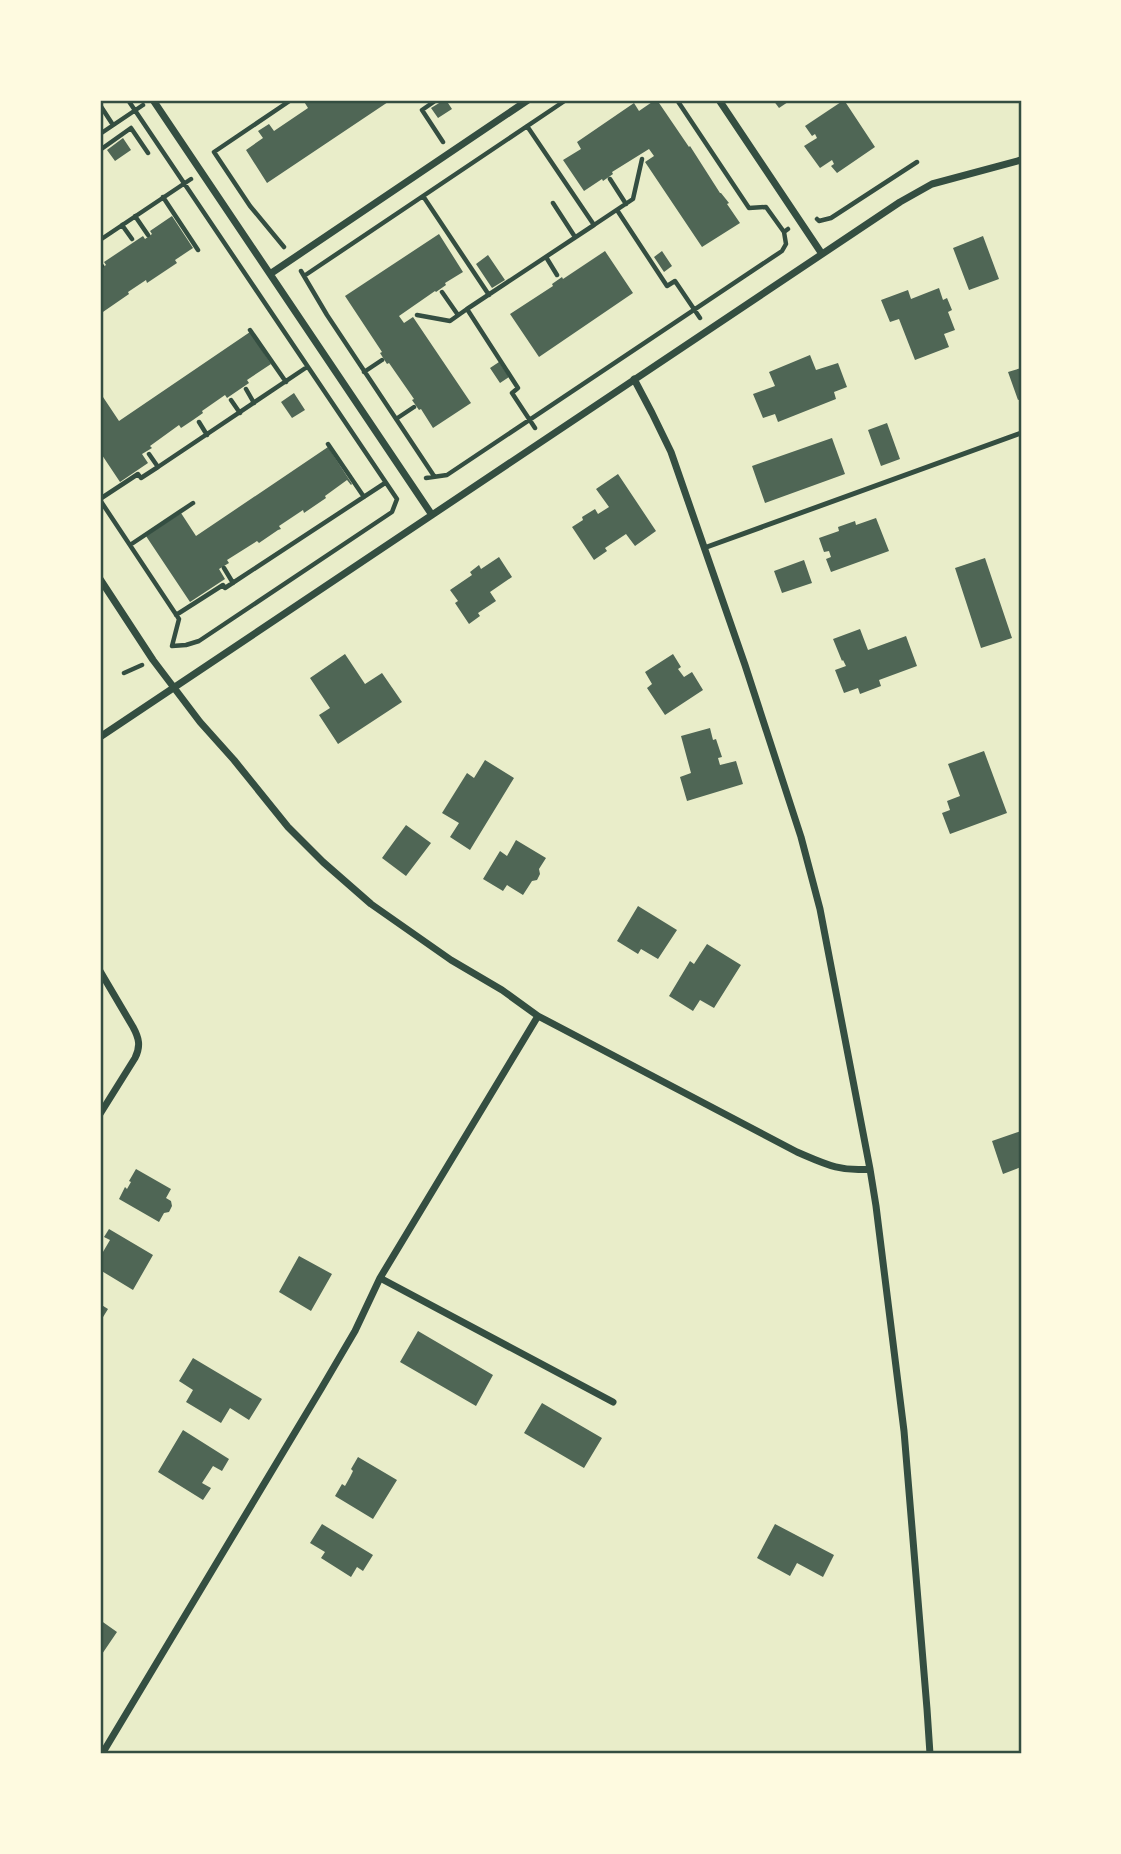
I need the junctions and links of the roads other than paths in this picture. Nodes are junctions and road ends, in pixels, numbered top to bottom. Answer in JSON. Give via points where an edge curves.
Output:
{"nodes":[{"id":1,"x":152,"y":100,"type":"edge"},
{"id":2,"x":528,"y":100,"type":"edge"},
{"id":3,"x":719,"y":100,"type":"edge"},
{"id":4,"x":1021,"y":160,"type":"edge"},
{"id":5,"x":822,"y":254,"type":"junction"},
{"id":6,"x":270,"y":274,"type":"junction"},
{"id":7,"x":634,"y":379,"type":"junction"},
{"id":8,"x":1021,"y":433,"type":"edge"},
{"id":9,"x":432,"y":515,"type":"junction"},
{"id":10,"x":704,"y":548,"type":"junction"},
{"id":11,"x":100,"y":579,"type":"edge"},
{"id":12,"x":174,"y":688,"type":"junction"},
{"id":13,"x":100,"y":737,"type":"edge"},
{"id":14,"x":100,"y":971,"type":"edge"},
{"id":15,"x":538,"y":1016,"type":"junction"},
{"id":16,"x":100,"y":1114,"type":"edge"},
{"id":17,"x":870,"y":1169,"type":"junction"},
{"id":18,"x":380,"y":1278,"type":"junction"},
{"id":19,"x":614,"y":1402,"type":"dead end"},
{"id":20,"x":102,"y":1754,"type":"edge"},
{"id":21,"x":930,"y":1754,"type":"edge"}],
"edges":[{"from":1,"to":6,"type":"street"},
{"from":2,"to":6,"type":"street"},
{"from":3,"to":5,"type":"street"},
{"from":4,"to":5,"type":"street","via":[[925,188]]},
{"from":5,"to":7,"type":"street"},
{"from":6,"to":9,"type":"street"},
{"from":7,"to":9,"type":"street"},
{"from":7,"to":10,"type":"street","via":[[671,452]]},
{"from":8,"to":10,"type":"lane"},
{"from":9,"to":12,"type":"street"},
{"from":10,"to":17,"type":"street","via":[[810,870]]},
{"from":11,"to":12,"type":"street"},
{"from":12,"to":13,"type":"street"},
{"from":12,"to":15,"type":"street","via":[[288,827],[341,879],[408,931]]},
{"from":14,"to":16,"type":"street","via":[[138,1036],[139,1050]]},
{"from":15,"to":17,"type":"street","via":[[797,1152],[832,1167]]},
{"from":15,"to":18,"type":"street"},
{"from":17,"to":21,"type":"street","via":[[904,1431]]},
{"from":18,"to":19,"type":"street"},
{"from":18,"to":20,"type":"street","via":[[355,1331]]}]}
